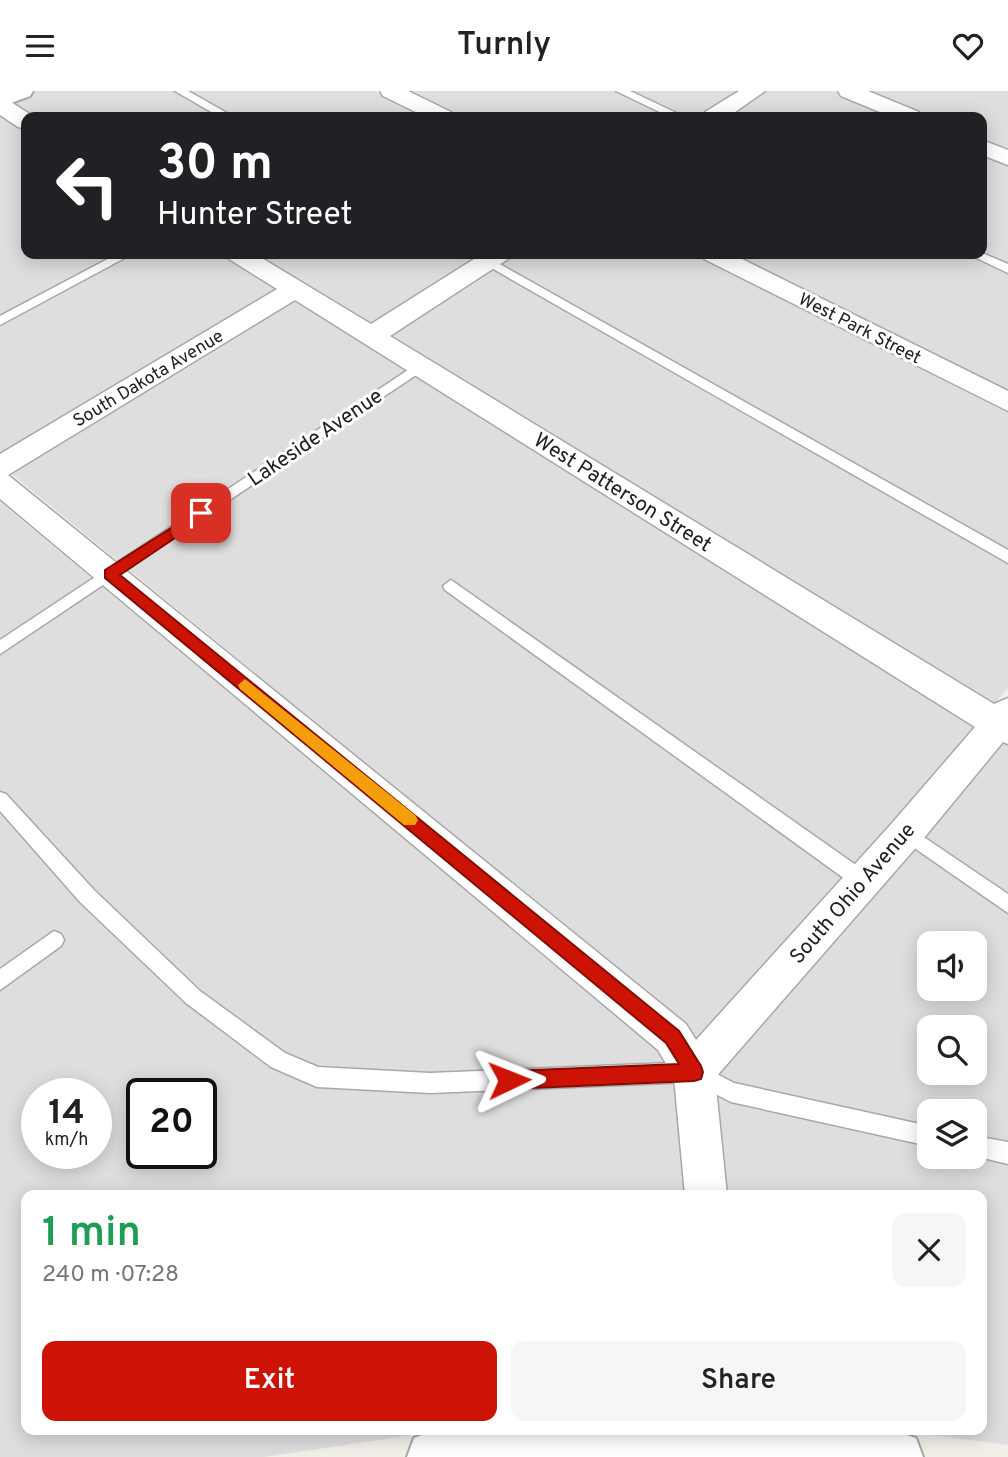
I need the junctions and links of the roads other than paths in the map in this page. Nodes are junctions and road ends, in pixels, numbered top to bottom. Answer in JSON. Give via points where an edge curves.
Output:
{"nodes":[{"id":1,"x":21,"y":91,"type":"edge"},
{"id":2,"x":180,"y":91,"type":"edge"},
{"id":3,"x":391,"y":91,"type":"edge"},
{"id":4,"x":621,"y":91,"type":"edge"},
{"id":5,"x":754,"y":91,"type":"edge"},
{"id":6,"x":849,"y":91,"type":"edge"},
{"id":7,"x":0,"y":103,"type":"edge"},
{"id":8,"x":219,"y":112,"type":"edge"},
{"id":9,"x":433,"y":112,"type":"edge"},
{"id":10,"x":668,"y":112,"type":"edge"},
{"id":11,"x":721,"y":112,"type":"edge"},
{"id":12,"x":900,"y":112,"type":"edge"},
{"id":13,"x":21,"y":118,"type":"edge"},
{"id":14,"x":987,"y":149,"type":"edge"},
{"id":15,"x":1008,"y":158,"type":"edge"},
{"id":16,"x":117,"y":259,"type":"edge"},
{"id":17,"x":246,"y":259,"type":"edge"},
{"id":18,"x":482,"y":259,"type":"edge"},
{"id":19,"x":491,"y":259,"type":"edge"},
{"id":20,"x":723,"y":259,"type":"edge"},
{"id":21,"x":985,"y":259,"type":"edge"},
{"id":22,"x":1008,"y":269,"type":"edge"},
{"id":23,"x":295,"y":289,"type":"junction"},
{"id":24,"x":0,"y":321,"type":"edge"},
{"id":25,"x":372,"y":335,"type":"junction"},
{"id":26,"x":420,"y":366,"type":"junction"},
{"id":27,"x":1008,"y":403,"type":"edge"},
{"id":28,"x":0,"y":467,"type":"edge"},
{"id":29,"x":0,"y":483,"type":"edge"},
{"id":30,"x":1008,"y":557,"type":"edge"},
{"id":31,"x":110,"y":574,"type":"junction"},
{"id":32,"x":452,"y":586,"type":"dead end"},
{"id":33,"x":0,"y":648,"type":"edge"},
{"id":34,"x":1004,"y":722,"type":"edge"},
{"id":35,"x":0,"y":799,"type":"edge"},
{"id":36,"x":906,"y":833,"type":"junction"},
{"id":37,"x":863,"y":881,"type":"junction"},
{"id":38,"x":1008,"y":905,"type":"edge"},
{"id":39,"x":54,"y":940,"type":"dead end"},
{"id":40,"x":0,"y":981,"type":"edge"},
{"id":41,"x":694,"y":1072,"type":"junction"},
{"id":42,"x":917,"y":1133,"type":"edge"},
{"id":43,"x":987,"y":1149,"type":"edge"},
{"id":44,"x":1008,"y":1153,"type":"edge"},
{"id":45,"x":706,"y":1190,"type":"edge"},
{"id":46,"x":729,"y":1438,"type":"edge"},
{"id":47,"x":433,"y":1457,"type":"edge"},
{"id":48,"x":897,"y":1457,"type":"edge"}],
"edges":[{"from":1,"to":7,"type":"street"},
{"from":2,"to":8,"type":"lane"},
{"from":3,"to":9,"type":"street"},
{"from":4,"to":10,"type":"lane"},
{"from":5,"to":11,"type":"street"},
{"from":6,"to":12,"type":"street"},
{"from":7,"to":13,"type":"street"},
{"from":14,"to":15,"type":"street"},
{"from":16,"to":24,"type":"lane"},
{"from":17,"to":23,"type":"street","name":"West Patterson Street"},
{"from":18,"to":25,"type":"street"},
{"from":19,"to":30,"type":"lane"},
{"from":20,"to":27,"type":"street","name":"West Park Street"},
{"from":21,"to":22,"type":"lane"},
{"from":23,"to":25,"type":"street","name":"West Patterson Street"},
{"from":23,"to":28,"type":"street","name":"South Dakota Avenue"},
{"from":25,"to":26,"type":"street","name":"West Patterson Street"},
{"from":26,"to":31,"type":"lane","name":"Lakeside Avenue"},
{"from":26,"to":34,"type":"street","name":"West Patterson Street"},
{"from":29,"to":31,"type":"street"},
{"from":31,"to":33,"type":"lane","name":"Lakeside Avenue"},
{"from":31,"to":41,"type":"street","via":[[673,1037]]},
{"from":32,"to":37,"type":"lane"},
{"from":34,"to":36,"type":"street","name":"South Ohio Avenue"},
{"from":35,"to":41,"type":"lane","via":[[87,896],[193,997],[278,1060],[317,1077],[430,1083]]},
{"from":36,"to":37,"type":"street","name":"South Ohio Avenue"},
{"from":36,"to":38,"type":"lane"},
{"from":37,"to":41,"type":"street","name":"South Ohio Avenue"},
{"from":39,"to":40,"type":"lane"},
{"from":41,"to":42,"type":"lane","via":[[731,1092]]},
{"from":41,"to":45,"type":"street"},
{"from":43,"to":44,"type":"lane"},
{"from":46,"to":47,"type":"street"},
{"from":46,"to":48,"type":"street"}]}
